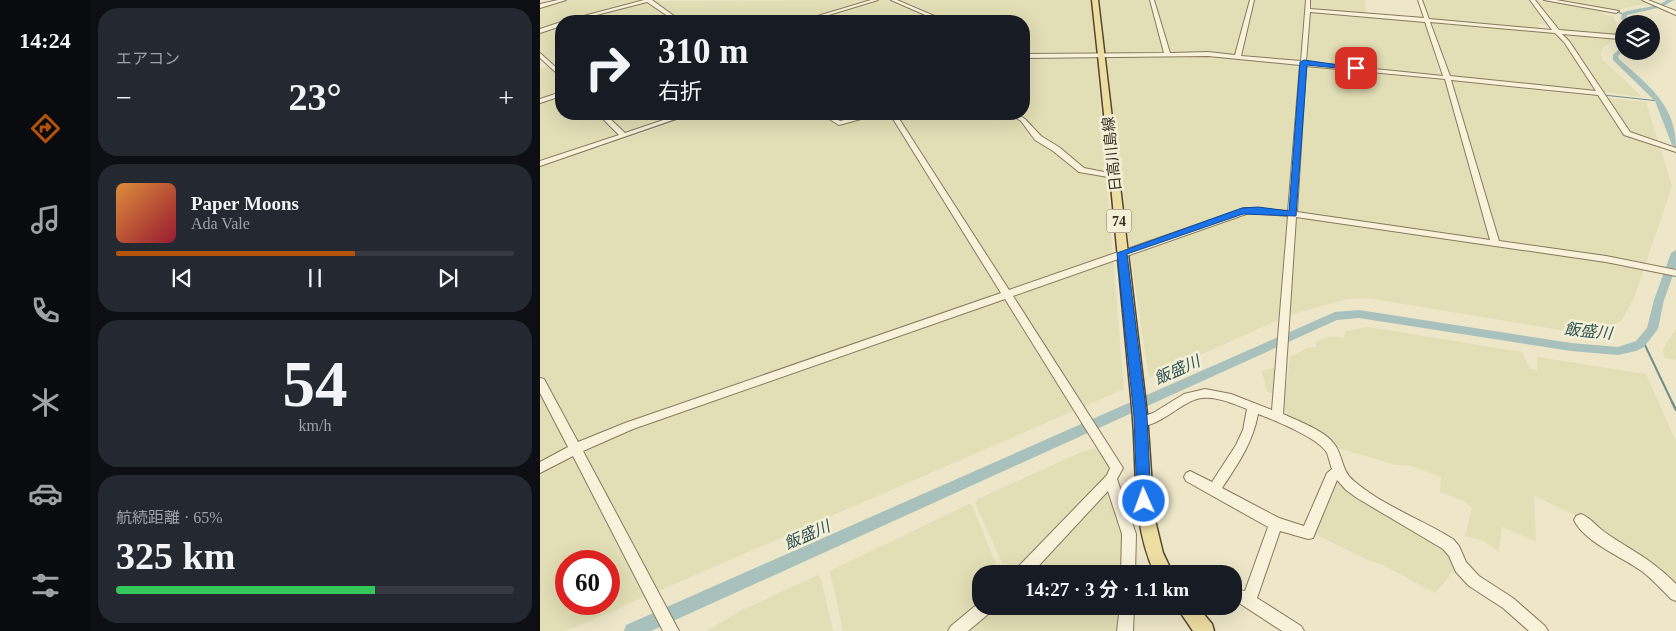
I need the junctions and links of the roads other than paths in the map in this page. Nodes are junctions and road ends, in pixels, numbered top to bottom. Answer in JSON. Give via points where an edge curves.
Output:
{"nodes":[{"id":1,"x":564,"y":0,"type":"edge"},
{"id":2,"x":648,"y":0,"type":"edge"},
{"id":3,"x":876,"y":0,"type":"edge"},
{"id":4,"x":893,"y":0,"type":"edge"},
{"id":5,"x":1095,"y":0,"type":"edge"},
{"id":6,"x":1152,"y":0,"type":"edge"},
{"id":7,"x":1252,"y":0,"type":"edge"},
{"id":8,"x":1308,"y":0,"type":"edge"},
{"id":9,"x":1420,"y":0,"type":"edge"},
{"id":10,"x":1532,"y":0,"type":"edge"},
{"id":11,"x":1546,"y":0,"type":"edge"},
{"id":12,"x":1644,"y":0,"type":"edge"},
{"id":13,"x":540,"y":6,"type":"edge"},
{"id":14,"x":1309,"y":10,"type":"junction"},
{"id":15,"x":1616,"y":11,"type":"dead end"},
{"id":16,"x":1676,"y":14,"type":"edge"},
{"id":17,"x":591,"y":15,"type":"edge"},
{"id":18,"x":669,"y":15,"type":"edge"},
{"id":19,"x":825,"y":15,"type":"edge"},
{"id":20,"x":929,"y":15,"type":"edge"},
{"id":21,"x":1427,"y":20,"type":"junction"},
{"id":22,"x":555,"y":26,"type":"edge"},
{"id":23,"x":540,"y":31,"type":"edge"},
{"id":24,"x":1556,"y":31,"type":"junction"},
{"id":25,"x":1615,"y":37,"type":"edge"},
{"id":26,"x":1167,"y":54,"type":"junction"},
{"id":27,"x":540,"y":55,"type":"edge"},
{"id":28,"x":1101,"y":55,"type":"junction"},
{"id":29,"x":1030,"y":56,"type":"edge"},
{"id":30,"x":1238,"y":56,"type":"junction"},
{"id":31,"x":1304,"y":64,"type":"junction"},
{"id":32,"x":555,"y":69,"type":"edge"},
{"id":33,"x":1447,"y":78,"type":"junction"},
{"id":34,"x":1600,"y":93,"type":"junction"},
{"id":35,"x":555,"y":96,"type":"edge"},
{"id":36,"x":540,"y":101,"type":"edge"},
{"id":37,"x":608,"y":120,"type":"edge"},
{"id":38,"x":669,"y":120,"type":"edge"},
{"id":39,"x":833,"y":120,"type":"edge"},
{"id":40,"x":854,"y":120,"type":"edge"},
{"id":41,"x":897,"y":120,"type":"edge"},
{"id":42,"x":1023,"y":120,"type":"edge"},
{"id":43,"x":624,"y":135,"type":"junction"},
{"id":44,"x":1676,"y":150,"type":"edge"},
{"id":45,"x":540,"y":164,"type":"edge"},
{"id":46,"x":1114,"y":176,"type":"junction"},
{"id":47,"x":1293,"y":214,"type":"junction"},
{"id":48,"x":1496,"y":244,"type":"junction"},
{"id":49,"x":1122,"y":253,"type":"junction"},
{"id":50,"x":1676,"y":273,"type":"edge"},
{"id":51,"x":1007,"y":294,"type":"junction"},
{"id":52,"x":540,"y":382,"type":"edge"},
{"id":53,"x":1253,"y":407,"type":"junction"},
{"id":54,"x":1276,"y":416,"type":"junction"},
{"id":55,"x":1140,"y":419,"type":"junction"},
{"id":56,"x":575,"y":449,"type":"junction"},
{"id":57,"x":540,"y":468,"type":"edge"},
{"id":58,"x":1337,"y":472,"type":"junction"},
{"id":59,"x":1190,"y":477,"type":"dead end"},
{"id":60,"x":1111,"y":479,"type":"junction"},
{"id":61,"x":1214,"y":490,"type":"junction"},
{"id":62,"x":1581,"y":520,"type":"dead end"},
{"id":63,"x":1276,"y":524,"type":"junction"},
{"id":64,"x":1030,"y":565,"type":"edge"},
{"id":65,"x":1128,"y":565,"type":"edge"},
{"id":66,"x":1160,"y":565,"type":"edge"},
{"id":67,"x":1676,"y":594,"type":"edge"},
{"id":68,"x":1242,"y":597,"type":"edge"},
{"id":69,"x":1249,"y":601,"type":"junction"},
{"id":70,"x":976,"y":615,"type":"edge"},
{"id":71,"x":1126,"y":615,"type":"edge"},
{"id":72,"x":1193,"y":615,"type":"edge"},
{"id":73,"x":671,"y":631,"type":"edge"},
{"id":74,"x":956,"y":631,"type":"edge"},
{"id":75,"x":1125,"y":631,"type":"edge"},
{"id":76,"x":1204,"y":631,"type":"edge"},
{"id":77,"x":1296,"y":631,"type":"edge"},
{"id":78,"x":1540,"y":631,"type":"edge"}],
"edges":[{"from":1,"to":13,"type":"street"},
{"from":2,"to":17,"type":"street"},
{"from":2,"to":18,"type":"street"},
{"from":3,"to":19,"type":"street"},
{"from":4,"to":20,"type":"street"},
{"from":5,"to":28,"type":"main road","name":"日高川島線","number":"74"},
{"from":6,"to":26,"type":"street"},
{"from":7,"to":30,"type":"street"},
{"from":8,"to":14,"type":"street"},
{"from":9,"to":21,"type":"street"},
{"from":10,"to":24,"type":"street"},
{"from":11,"to":15,"type":"street"},
{"from":12,"to":16,"type":"street"},
{"from":14,"to":21,"type":"street"},
{"from":14,"to":31,"type":"street"},
{"from":21,"to":24,"type":"street"},
{"from":21,"to":33,"type":"street"},
{"from":22,"to":23,"type":"street"},
{"from":24,"to":25,"type":"street"},
{"from":24,"to":34,"type":"street"},
{"from":26,"to":28,"type":"street"},
{"from":26,"to":30,"type":"street"},
{"from":27,"to":32,"type":"street"},
{"from":28,"to":29,"type":"street"},
{"from":28,"to":46,"type":"main road","name":"日高川島線","number":"74"},
{"from":30,"to":31,"type":"street"},
{"from":31,"to":33,"type":"street"},
{"from":31,"to":47,"type":"street"},
{"from":33,"to":34,"type":"street"},
{"from":33,"to":48,"type":"street"},
{"from":34,"to":44,"type":"street","via":[[1627,133]]},
{"from":35,"to":36,"type":"street"},
{"from":37,"to":43,"type":"street"},
{"from":38,"to":43,"type":"street"},
{"from":39,"to":40,"type":"street","via":[[839,124]]},
{"from":41,"to":51,"type":"street"},
{"from":42,"to":46,"type":"street","via":[[1038,138],[1082,170]]},
{"from":43,"to":45,"type":"street"},
{"from":46,"to":49,"type":"main road","name":"日高川島線","number":"74"},
{"from":47,"to":48,"type":"street"},
{"from":47,"to":49,"type":"street","via":[[1242,211]]},
{"from":47,"to":54,"type":"street"},
{"from":48,"to":50,"type":"street"},
{"from":49,"to":51,"type":"street"},
{"from":49,"to":55,"type":"main road","name":"日高川島線","number":"74"},
{"from":51,"to":56,"type":"street","via":[[629,426]]},
{"from":51,"to":60,"type":"street","via":[[1117,468]]},
{"from":52,"to":56,"type":"street"},
{"from":53,"to":54,"type":"street"},
{"from":53,"to":55,"type":"street","via":[[1214,394],[1200,394],[1190,396],[1152,420]]},
{"from":53,"to":61,"type":"street","via":[[1249,430],[1241,448]]},
{"from":54,"to":58,"type":"street","via":[[1326,444],[1332,452]]},
{"from":55,"to":66,"type":"main road","name":"日高川島線","number":"74","via":[[1146,516]]},
{"from":56,"to":57,"type":"street"},
{"from":56,"to":73,"type":"street"},
{"from":58,"to":63,"type":"street","via":[[1308,533]]},
{"from":58,"to":78,"type":"street","via":[[1360,493],[1448,544],[1470,577],[1508,603]]},
{"from":59,"to":61,"type":"street"},
{"from":60,"to":64,"type":"street"},
{"from":60,"to":65,"type":"street","via":[[1129,534]]},
{"from":61,"to":63,"type":"street"},
{"from":62,"to":67,"type":"street","via":[[1646,565]]},
{"from":63,"to":69,"type":"street"},
{"from":68,"to":69,"type":"street"},
{"from":69,"to":77,"type":"street"},
{"from":70,"to":74,"type":"street"},
{"from":71,"to":75,"type":"street"},
{"from":72,"to":76,"type":"main road"}]}
